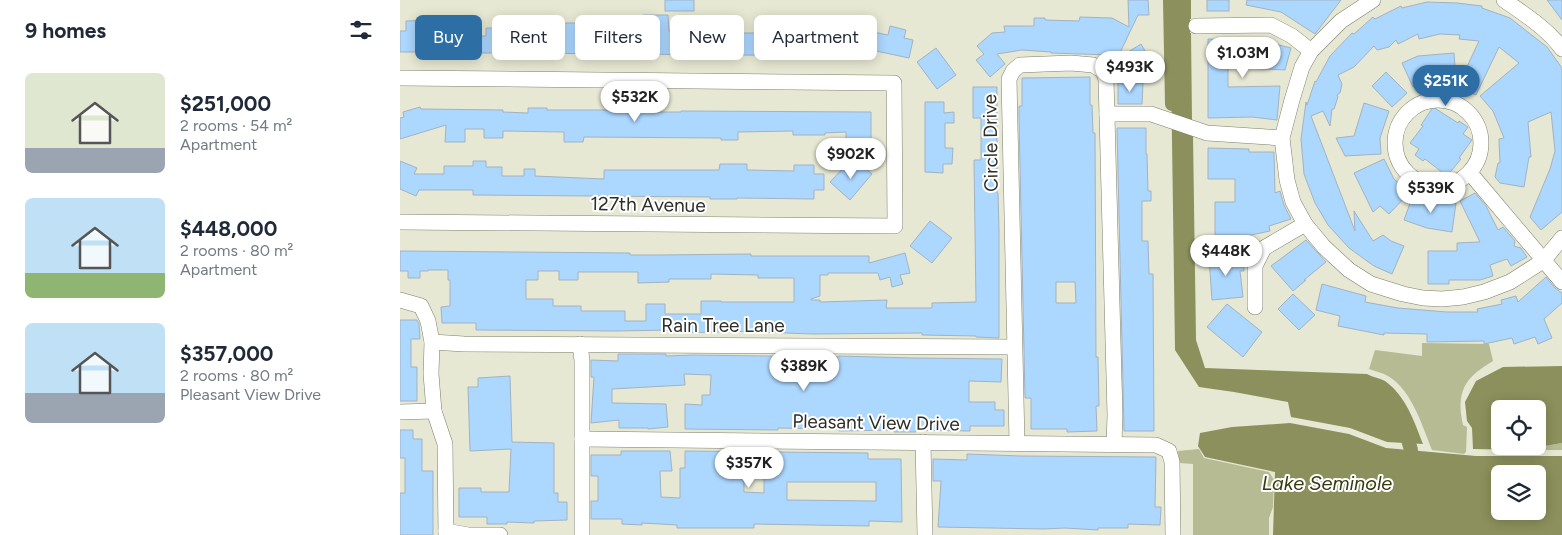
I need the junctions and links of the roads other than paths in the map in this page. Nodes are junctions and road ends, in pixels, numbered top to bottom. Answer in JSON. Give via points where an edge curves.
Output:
{"nodes":[{"id":1,"x":1373,"y":0,"type":"edge"},
{"id":2,"x":1504,"y":0,"type":"edge"},
{"id":3,"x":1196,"y":26,"type":"dead end"},
{"id":4,"x":1562,"y":49,"type":"edge"},
{"id":5,"x":1311,"y":51,"type":"junction"},
{"id":6,"x":400,"y":78,"type":"edge"},
{"id":7,"x":1107,"y":114,"type":"junction"},
{"id":8,"x":1282,"y":138,"type":"junction"},
{"id":9,"x":1470,"y":173,"type":"junction"},
{"id":10,"x":400,"y":222,"type":"edge"},
{"id":11,"x":1305,"y":224,"type":"junction"},
{"id":12,"x":1562,"y":238,"type":"edge"},
{"id":13,"x":1543,"y":261,"type":"junction"},
{"id":14,"x":1562,"y":282,"type":"edge"},
{"id":15,"x":400,"y":300,"type":"edge"},
{"id":16,"x":1255,"y":307,"type":"dead end"},
{"id":17,"x":432,"y":342,"type":"junction"},
{"id":18,"x":580,"y":344,"type":"junction"},
{"id":19,"x":1014,"y":347,"type":"junction"},
{"id":20,"x":434,"y":411,"type":"junction"},
{"id":21,"x":400,"y":412,"type":"edge"},
{"id":22,"x":582,"y":438,"type":"junction"},
{"id":23,"x":923,"y":442,"type":"junction"},
{"id":24,"x":1017,"y":443,"type":"junction"},
{"id":25,"x":1114,"y":444,"type":"junction"},
{"id":26,"x":446,"y":533,"type":"edge"},
{"id":27,"x":500,"y":535,"type":"edge"},
{"id":28,"x":582,"y":535,"type":"edge"},
{"id":29,"x":924,"y":535,"type":"edge"},
{"id":30,"x":1173,"y":535,"type":"edge"}],
"edges":[{"from":1,"to":5,"type":"street","via":[[1341,21]]},
{"from":2,"to":4,"type":"street","via":[[1555,39]]},
{"from":3,"to":5,"type":"street","via":[[1270,25]]},
{"from":5,"to":8,"type":"street","via":[[1302,67]]},
{"from":6,"to":10,"type":"street","name":"127th Avenue","via":[[894,83],[895,226]]},
{"from":7,"to":8,"type":"street","via":[[1151,114],[1206,133]]},
{"from":7,"to":19,"type":"street","name":"Circle Drive","via":[[1106,79],[1103,71],[1093,65],[1071,62],[1020,65],[1009,79]]},
{"from":7,"to":25,"type":"street","name":"Circle Drive"},
{"from":8,"to":11,"type":"street","via":[[1287,180],[1293,202]]},
{"from":9,"to":9,"type":"street","via":[[1480,155],[1481,131],[1472,114],[1456,103],[1432,99],[1410,109],[1398,126],[1394,147],[1401,167],[1414,180],[1431,186],[1450,185]]},
{"from":9,"to":13,"type":"street"},
{"from":11,"to":13,"type":"street","via":[[1349,270],[1371,284],[1422,298],[1442,299],[1484,292],[1510,282]]},
{"from":11,"to":16,"type":"street","via":[[1264,248],[1255,266]]},
{"from":12,"to":13,"type":"street"},
{"from":13,"to":14,"type":"street"},
{"from":15,"to":17,"type":"street","via":[[420,306],[428,321]]},
{"from":17,"to":18,"type":"street","name":"Rain Tree Lane"},
{"from":17,"to":20,"type":"street"},
{"from":18,"to":19,"type":"street","name":"Rain Tree Lane"},
{"from":18,"to":22,"type":"street"},
{"from":19,"to":24,"type":"street","name":"Circle Drive"},
{"from":20,"to":21,"type":"street"},
{"from":20,"to":26,"type":"street","via":[[445,444]]},
{"from":22,"to":23,"type":"street","name":"Pleasant View Drive"},
{"from":22,"to":28,"type":"street"},
{"from":23,"to":24,"type":"street","name":"Pleasant View Drive"},
{"from":23,"to":29,"type":"street"},
{"from":24,"to":25,"type":"street","name":"Pleasant View Drive"},
{"from":25,"to":30,"type":"street","name":"Pleasant View Drive","via":[[1156,445],[1169,451]]},
{"from":26,"to":27,"type":"street"}]}
